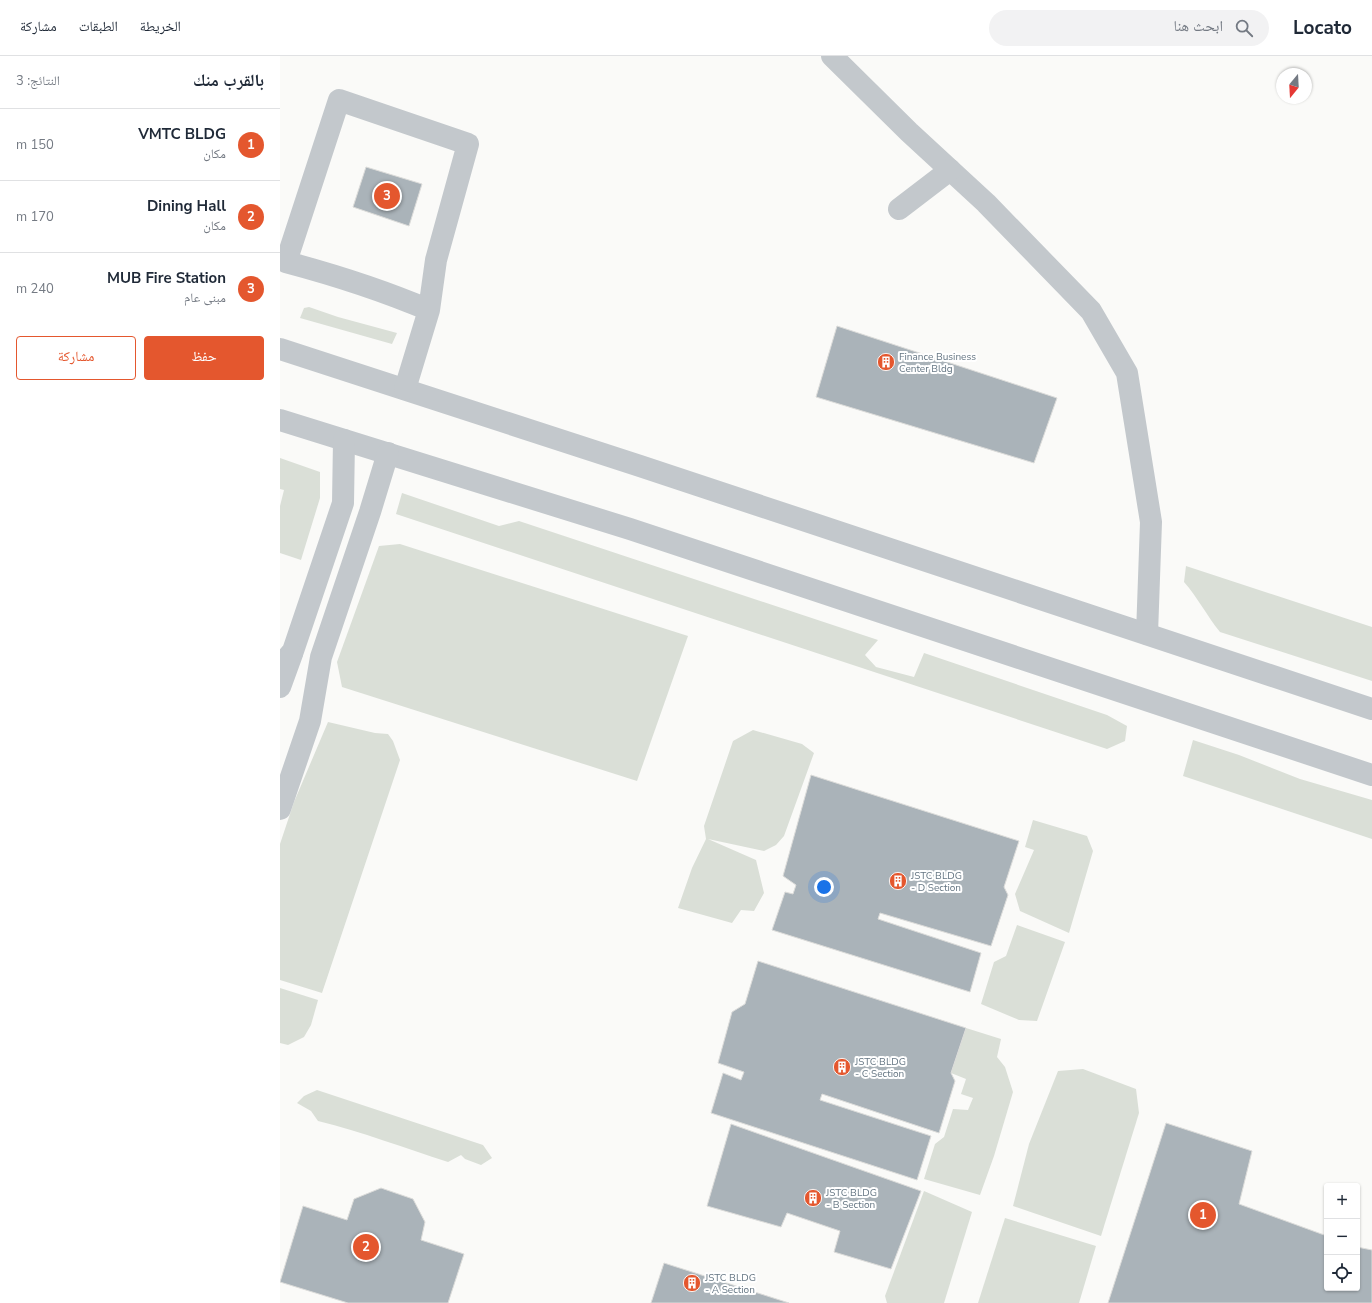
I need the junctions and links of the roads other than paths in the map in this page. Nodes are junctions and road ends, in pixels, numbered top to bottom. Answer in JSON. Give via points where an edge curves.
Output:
{"nodes":[{"id":1,"x":832,"y":56,"type":"edge"},
{"id":2,"x":950,"y":170,"type":"junction"},
{"id":3,"x":899,"y":209,"type":"dead end"},
{"id":4,"x":429,"y":310,"type":"junction"},
{"id":5,"x":280,"y":349,"type":"edge"},
{"id":6,"x":405,"y":389,"type":"junction"},
{"id":7,"x":280,"y":420,"type":"edge"},
{"id":8,"x":344,"y":440,"type":"junction"},
{"id":9,"x":388,"y":454,"type":"junction"},
{"id":10,"x":1147,"y":634,"type":"junction"},
{"id":11,"x":286,"y":659,"type":"edge"},
{"id":12,"x":280,"y":687,"type":"edge"},
{"id":13,"x":1372,"y":709,"type":"edge"},
{"id":14,"x":1372,"y":775,"type":"edge"},
{"id":15,"x":280,"y":809,"type":"edge"}],
"edges":[{"from":1,"to":2,"type":"street"},
{"from":2,"to":3,"type":"street"},
{"from":2,"to":10,"type":"street","via":[[986,203],[1091,311],[1127,373],[1151,522]]},
{"from":4,"to":4,"type":"street","via":[[436,260],[468,144],[339,100],[286,262],[342,277]]},
{"from":4,"to":6,"type":"street"},
{"from":5,"to":6,"type":"street"},
{"from":6,"to":10,"type":"street"},
{"from":7,"to":8,"type":"street"},
{"from":8,"to":9,"type":"street"},
{"from":8,"to":11,"type":"street","via":[[343,503]]},
{"from":9,"to":14,"type":"street","via":[[630,529]]},
{"from":9,"to":15,"type":"street","via":[[321,657],[310,721]]},
{"from":10,"to":13,"type":"street"},
{"from":11,"to":12,"type":"street"}]}
